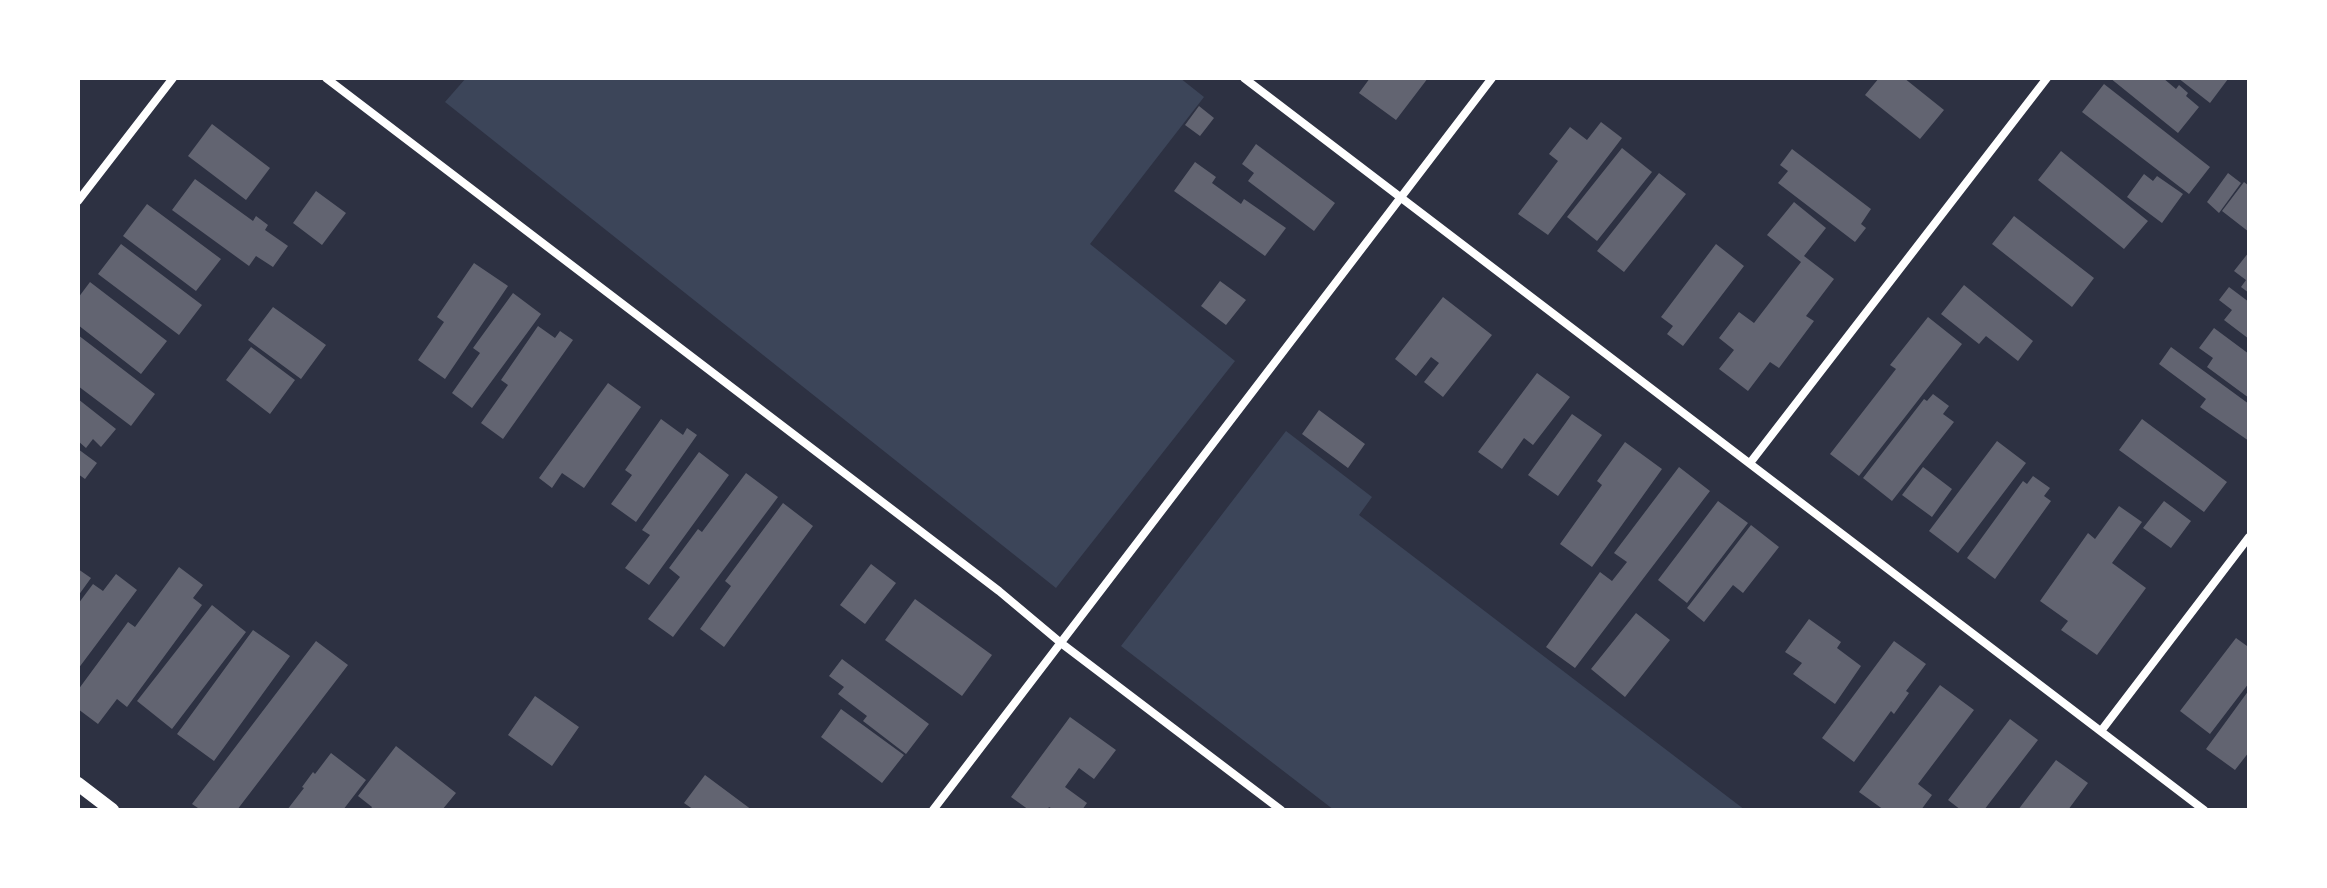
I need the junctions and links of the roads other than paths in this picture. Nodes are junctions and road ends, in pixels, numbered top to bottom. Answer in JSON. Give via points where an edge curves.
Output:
{"nodes":[{"id":1,"x":173,"y":78,"type":"edge"},
{"id":2,"x":326,"y":78,"type":"edge"},
{"id":3,"x":1244,"y":78,"type":"edge"},
{"id":4,"x":1492,"y":78,"type":"edge"},
{"id":5,"x":2047,"y":78,"type":"edge"},
{"id":6,"x":1401,"y":198,"type":"junction"},
{"id":7,"x":78,"y":201,"type":"edge"},
{"id":8,"x":1750,"y":463,"type":"junction"},
{"id":9,"x":2249,"y":537,"type":"edge"},
{"id":10,"x":1061,"y":643,"type":"junction"},
{"id":11,"x":2101,"y":731,"type":"junction"},
{"id":12,"x":78,"y":784,"type":"edge"},
{"id":13,"x":112,"y":810,"type":"edge"},
{"id":14,"x":933,"y":810,"type":"edge"},
{"id":15,"x":1281,"y":810,"type":"edge"},
{"id":16,"x":2204,"y":810,"type":"edge"}],
"edges":[{"from":1,"to":7,"type":"street"},
{"from":2,"to":10,"type":"street"},
{"from":3,"to":6,"type":"street"},
{"from":4,"to":6,"type":"street"},
{"from":5,"to":8,"type":"street"},
{"from":6,"to":8,"type":"street"},
{"from":6,"to":10,"type":"street"},
{"from":8,"to":11,"type":"street"},
{"from":9,"to":11,"type":"street"},
{"from":10,"to":14,"type":"street"},
{"from":10,"to":15,"type":"street"},
{"from":11,"to":16,"type":"street"},
{"from":12,"to":13,"type":"street"}]}
